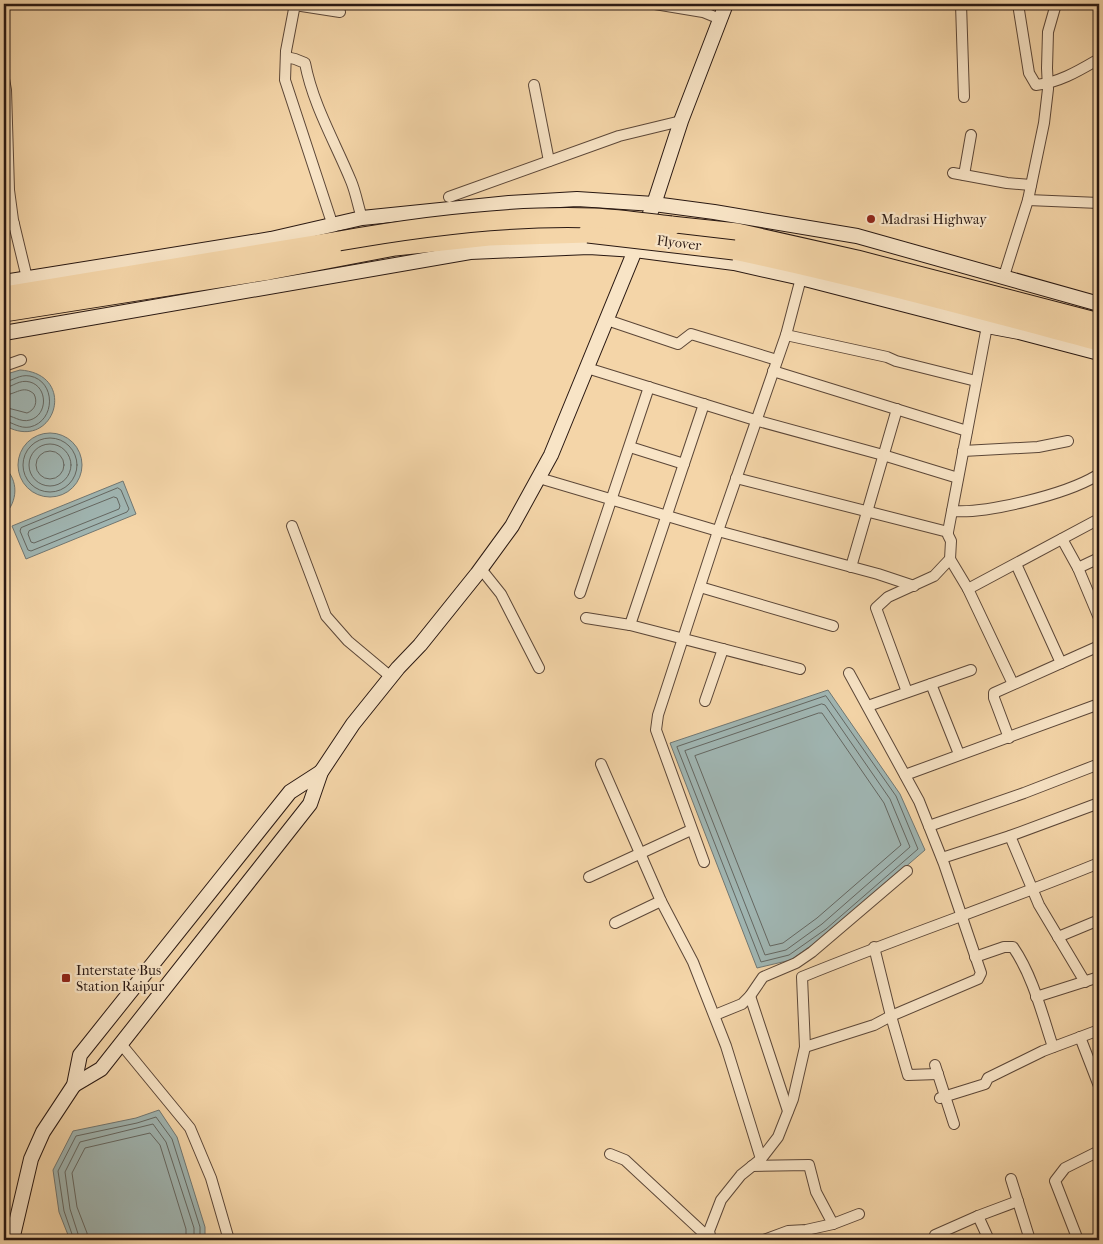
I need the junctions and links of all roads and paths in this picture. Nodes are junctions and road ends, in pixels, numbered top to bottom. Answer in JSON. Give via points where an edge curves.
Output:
{"nodes":[{"id":1,"x":295,"y":4,"type":"edge"},
{"id":2,"x":655,"y":4,"type":"edge"},
{"id":3,"x":726,"y":4,"type":"edge"},
{"id":4,"x":962,"y":4,"type":"edge"},
{"id":5,"x":1018,"y":4,"type":"edge"},
{"id":6,"x":1056,"y":4,"type":"edge"},
{"id":7,"x":340,"y":12,"type":"dead end"},
{"id":8,"x":720,"y":19,"type":"junction"},
{"id":9,"x":286,"y":57,"type":"junction"},
{"id":10,"x":1099,"y":59,"type":"edge"},
{"id":11,"x":4,"y":79,"type":"edge"},
{"id":12,"x":1048,"y":84,"type":"junction"},
{"id":13,"x":534,"y":85,"type":"dead end"},
{"id":14,"x":964,"y":97,"type":"dead end"},
{"id":15,"x":681,"y":122,"type":"junction"},
{"id":16,"x":972,"y":135,"type":"dead end"},
{"id":17,"x":549,"y":161,"type":"junction"},
{"id":18,"x":953,"y":173,"type":"dead end"},
{"id":19,"x":964,"y":175,"type":"junction"},
{"id":20,"x":1031,"y":185,"type":"junction"},
{"id":21,"x":7,"y":195,"type":"edge"},
{"id":22,"x":448,"y":196,"type":"dead end"},
{"id":23,"x":1028,"y":200,"type":"junction"},
{"id":24,"x":1099,"y":203,"type":"edge"},
{"id":25,"x":654,"y":204,"type":"junction"},
{"id":26,"x":362,"y":218,"type":"junction"},
{"id":27,"x":9,"y":225,"type":"edge"},
{"id":28,"x":338,"y":241,"type":"junction"},
{"id":29,"x":272,"y":245,"type":"junction"},
{"id":30,"x":635,"y":250,"type":"junction"},
{"id":31,"x":1004,"y":276,"type":"junction"},
{"id":32,"x":27,"y":278,"type":"junction"},
{"id":33,"x":802,"y":278,"type":"junction"},
{"id":34,"x":251,"y":281,"type":"junction"},
{"id":35,"x":4,"y":282,"type":"edge"},
{"id":36,"x":4,"y":296,"type":"edge"},
{"id":37,"x":1099,"y":304,"type":"edge"},
{"id":38,"x":4,"y":312,"type":"edge"},
{"id":39,"x":608,"y":320,"type":"junction"},
{"id":40,"x":1099,"y":323,"type":"edge"},
{"id":41,"x":987,"y":326,"type":"junction"},
{"id":42,"x":4,"y":333,"type":"edge"},
{"id":43,"x":786,"y":335,"type":"junction"},
{"id":44,"x":1099,"y":341,"type":"edge"},
{"id":45,"x":1099,"y":353,"type":"edge"},
{"id":46,"x":21,"y":360,"type":"dead end"},
{"id":47,"x":777,"y":360,"type":"junction"},
{"id":48,"x":4,"y":366,"type":"edge"},
{"id":49,"x":588,"y":368,"type":"junction"},
{"id":50,"x":773,"y":371,"type":"junction"},
{"id":51,"x":976,"y":381,"type":"junction"},
{"id":52,"x":649,"y":387,"type":"junction"},
{"id":53,"x":704,"y":404,"type":"junction"},
{"id":54,"x":897,"y":410,"type":"junction"},
{"id":55,"x":755,"y":420,"type":"junction"},
{"id":56,"x":967,"y":431,"type":"junction"},
{"id":57,"x":1068,"y":441,"type":"dead end"},
{"id":58,"x":630,"y":447,"type":"junction"},
{"id":59,"x":963,"y":451,"type":"junction"},
{"id":60,"x":883,"y":455,"type":"junction"},
{"id":61,"x":684,"y":464,"type":"junction"},
{"id":62,"x":1096,"y":476,"type":"dead end"},
{"id":63,"x":539,"y":478,"type":"junction"},
{"id":64,"x":736,"y":478,"type":"junction"},
{"id":65,"x":958,"y":478,"type":"junction"},
{"id":66,"x":613,"y":500,"type":"junction"},
{"id":67,"x":867,"y":511,"type":"junction"},
{"id":68,"x":952,"y":511,"type":"junction"},
{"id":69,"x":667,"y":516,"type":"junction"},
{"id":70,"x":1099,"y":519,"type":"edge"},
{"id":71,"x":292,"y":526,"type":"dead end"},
{"id":72,"x":718,"y":531,"type":"junction"},
{"id":73,"x":948,"y":532,"type":"junction"},
{"id":74,"x":1062,"y":540,"type":"junction"},
{"id":75,"x":1099,"y":558,"type":"edge"},
{"id":76,"x":950,"y":559,"type":"junction"},
{"id":77,"x":1016,"y":564,"type":"junction"},
{"id":78,"x":851,"y":566,"type":"junction"},
{"id":79,"x":1078,"y":568,"type":"junction"},
{"id":80,"x":481,"y":569,"type":"junction"},
{"id":81,"x":914,"y":586,"type":"junction"},
{"id":82,"x":700,"y":587,"type":"junction"},
{"id":83,"x":968,"y":589,"type":"junction"},
{"id":84,"x":580,"y":593,"type":"dead end"},
{"id":85,"x":586,"y":618,"type":"dead end"},
{"id":86,"x":1099,"y":618,"type":"edge"},
{"id":87,"x":630,"y":625,"type":"junction"},
{"id":88,"x":833,"y":626,"type":"dead end"},
{"id":89,"x":683,"y":639,"type":"junction"},
{"id":90,"x":1099,"y":646,"type":"edge"},
{"id":91,"x":723,"y":649,"type":"junction"},
{"id":92,"x":1061,"y":663,"type":"junction"},
{"id":93,"x":540,"y":668,"type":"dead end"},
{"id":94,"x":800,"y":669,"type":"dead end"},
{"id":95,"x":971,"y":670,"type":"dead end"},
{"id":96,"x":849,"y":673,"type":"dead end"},
{"id":97,"x":391,"y":677,"type":"junction"},
{"id":98,"x":931,"y":684,"type":"junction"},
{"id":99,"x":1013,"y":684,"type":"junction"},
{"id":100,"x":907,"y":692,"type":"junction"},
{"id":101,"x":705,"y":701,"type":"dead end"},
{"id":102,"x":1099,"y":704,"type":"edge"},
{"id":103,"x":868,"y":706,"type":"junction"},
{"id":104,"x":1009,"y":738,"type":"junction"},
{"id":105,"x":959,"y":754,"type":"junction"},
{"id":106,"x":601,"y":764,"type":"dead end"},
{"id":107,"x":1099,"y":764,"type":"edge"},
{"id":108,"x":321,"y":772,"type":"junction"},
{"id":109,"x":905,"y":775,"type":"junction"},
{"id":110,"x":1099,"y":803,"type":"edge"},
{"id":111,"x":929,"y":826,"type":"junction"},
{"id":112,"x":691,"y":830,"type":"junction"},
{"id":113,"x":1010,"y":836,"type":"junction"},
{"id":114,"x":640,"y":854,"type":"junction"},
{"id":115,"x":942,"y":858,"type":"junction"},
{"id":116,"x":704,"y":862,"type":"dead end"},
{"id":117,"x":1099,"y":862,"type":"edge"},
{"id":118,"x":907,"y":872,"type":"dead end"},
{"id":119,"x":590,"y":877,"type":"dead end"},
{"id":120,"x":1033,"y":890,"type":"junction"},
{"id":121,"x":661,"y":901,"type":"junction"},
{"id":122,"x":962,"y":916,"type":"junction"},
{"id":123,"x":1099,"y":920,"type":"edge"},
{"id":124,"x":615,"y":923,"type":"dead end"},
{"id":125,"x":1058,"y":937,"type":"junction"},
{"id":126,"x":874,"y":947,"type":"junction"},
{"id":127,"x":975,"y":957,"type":"junction"},
{"id":128,"x":1099,"y":977,"type":"edge"},
{"id":129,"x":1085,"y":982,"type":"junction"},
{"id":130,"x":750,"y":996,"type":"junction"},
{"id":131,"x":1036,"y":997,"type":"junction"},
{"id":132,"x":715,"y":1015,"type":"junction"},
{"id":133,"x":891,"y":1016,"type":"junction"},
{"id":134,"x":1099,"y":1030,"type":"edge"},
{"id":135,"x":1080,"y":1037,"type":"junction"},
{"id":136,"x":121,"y":1044,"type":"junction"},
{"id":137,"x":1053,"y":1047,"type":"junction"},
{"id":138,"x":804,"y":1048,"type":"junction"},
{"id":139,"x":80,"y":1055,"type":"junction"},
{"id":140,"x":101,"y":1069,"type":"junction"},
{"id":141,"x":74,"y":1084,"type":"junction"},
{"id":142,"x":1099,"y":1086,"type":"edge"},
{"id":143,"x":943,"y":1097,"type":"junction"},
{"id":144,"x":788,"y":1111,"type":"junction"},
{"id":145,"x":954,"y":1124,"type":"dead end"},
{"id":146,"x":1099,"y":1151,"type":"edge"},
{"id":147,"x":610,"y":1154,"type":"dead end"},
{"id":148,"x":761,"y":1159,"type":"junction"},
{"id":149,"x":752,"y":1166,"type":"junction"},
{"id":150,"x":1011,"y":1179,"type":"dead end"},
{"id":151,"x":1018,"y":1201,"type":"junction"},
{"id":152,"x":859,"y":1214,"type":"dead end"},
{"id":153,"x":978,"y":1216,"type":"junction"},
{"id":154,"x":833,"y":1224,"type":"junction"},
{"id":155,"x":1075,"y":1239,"type":"edge"},
{"id":156,"x":12,"y":1240,"type":"edge"},
{"id":157,"x":229,"y":1240,"type":"edge"},
{"id":158,"x":711,"y":1240,"type":"edge"},
{"id":159,"x":764,"y":1240,"type":"edge"},
{"id":160,"x":937,"y":1240,"type":"edge"},
{"id":161,"x":989,"y":1240,"type":"edge"},
{"id":162,"x":1030,"y":1240,"type":"edge"}],
"edges":[{"from":1,"to":7,"type":"street"},
{"from":1,"to":9,"type":"street"},
{"from":2,"to":8,"type":"street","via":[[703,12]]},
{"from":3,"to":8,"type":"street"},
{"from":4,"to":14,"type":"street"},
{"from":5,"to":12,"type":"street","via":[[1029,73],[1036,86]]},
{"from":6,"to":12,"type":"street","via":[[1048,32]]},
{"from":8,"to":15,"type":"street"},
{"from":9,"to":26,"type":"street","via":[[305,63],[325,124],[352,183]]},
{"from":9,"to":28,"type":"street","via":[[284,80]]},
{"from":10,"to":12,"type":"street"},
{"from":11,"to":21,"type":"street"},
{"from":12,"to":20,"type":"street","via":[[1044,123]]},
{"from":13,"to":17,"type":"street"},
{"from":15,"to":17,"type":"street","via":[[619,136]]},
{"from":15,"to":25,"type":"street"},
{"from":16,"to":19,"type":"street"},
{"from":17,"to":22,"type":"street"},
{"from":18,"to":19,"type":"street"},
{"from":19,"to":20,"type":"street"},
{"from":20,"to":23,"type":"street"},
{"from":21,"to":27,"type":"street"},
{"from":23,"to":24,"type":"street"},
{"from":23,"to":31,"type":"street"},
{"from":25,"to":26,"type":"street","via":[[577,200],[510,203]]},
{"from":25,"to":30,"type":"street"},
{"from":25,"to":31,"type":"street","via":[[856,236]]},
{"from":26,"to":28,"type":"street"},
{"from":27,"to":32,"type":"street"},
{"from":28,"to":29,"type":"highway","name":"Flyover"},
{"from":28,"to":34,"type":"highway","name":"Flyover"},
{"from":28,"to":40,"type":"highway","name":"Flyover","bridge":true,"via":[[498,220],[622,220],[737,233],[857,260]]},
{"from":28,"to":44,"type":"highway","name":"Flyover","bridge":true,"via":[[395,246],[489,236],[588,233],[734,250],[922,294]]},
{"from":29,"to":32,"type":"street"},
{"from":29,"to":36,"type":"highway","name":"Flyover"},
{"from":30,"to":33,"type":"street","via":[[734,263]]},
{"from":30,"to":34,"type":"street","via":[[589,247],[470,252]]},
{"from":30,"to":39,"type":"street"},
{"from":31,"to":37,"type":"street"},
{"from":32,"to":35,"type":"street"},
{"from":33,"to":41,"type":"street"},
{"from":33,"to":43,"type":"street"},
{"from":34,"to":38,"type":"highway","name":"Flyover"},
{"from":34,"to":42,"type":"street"},
{"from":39,"to":47,"type":"street","via":[[678,344],[691,334]]},
{"from":39,"to":49,"type":"street"},
{"from":41,"to":45,"type":"street"},
{"from":41,"to":51,"type":"street"},
{"from":43,"to":47,"type":"street"},
{"from":43,"to":51,"type":"street"},
{"from":46,"to":48,"type":"street"},
{"from":47,"to":50,"type":"street"},
{"from":49,"to":52,"type":"street"},
{"from":49,"to":63,"type":"street"},
{"from":50,"to":54,"type":"street"},
{"from":50,"to":55,"type":"street"},
{"from":51,"to":56,"type":"street"},
{"from":52,"to":53,"type":"street"},
{"from":52,"to":58,"type":"street"},
{"from":53,"to":55,"type":"street"},
{"from":53,"to":61,"type":"street"},
{"from":54,"to":56,"type":"street"},
{"from":54,"to":60,"type":"street"},
{"from":55,"to":60,"type":"street"},
{"from":55,"to":64,"type":"street"},
{"from":56,"to":59,"type":"street"},
{"from":57,"to":59,"type":"street","via":[[1038,447]]},
{"from":58,"to":61,"type":"street"},
{"from":58,"to":66,"type":"street"},
{"from":59,"to":65,"type":"street"},
{"from":60,"to":65,"type":"street"},
{"from":60,"to":67,"type":"street"},
{"from":61,"to":69,"type":"street"},
{"from":62,"to":68,"type":"street","via":[[1037,498],[995,508]]},
{"from":63,"to":66,"type":"street"},
{"from":63,"to":80,"type":"street","via":[[512,526]]},
{"from":64,"to":67,"type":"street"},
{"from":64,"to":72,"type":"street"},
{"from":65,"to":68,"type":"street"},
{"from":66,"to":69,"type":"street"},
{"from":66,"to":84,"type":"street"},
{"from":67,"to":73,"type":"street"},
{"from":67,"to":78,"type":"street"},
{"from":68,"to":73,"type":"street"},
{"from":69,"to":72,"type":"street"},
{"from":69,"to":87,"type":"street"},
{"from":70,"to":74,"type":"street"},
{"from":71,"to":97,"type":"street","via":[[326,616]]},
{"from":72,"to":78,"type":"street"},
{"from":72,"to":82,"type":"street"},
{"from":73,"to":76,"type":"street"},
{"from":74,"to":77,"type":"street"},
{"from":74,"to":79,"type":"street"},
{"from":75,"to":79,"type":"street"},
{"from":76,"to":81,"type":"street","via":[[934,576]]},
{"from":76,"to":83,"type":"street"},
{"from":77,"to":83,"type":"street"},
{"from":77,"to":92,"type":"street"},
{"from":78,"to":81,"type":"street"},
{"from":79,"to":86,"type":"street"},
{"from":80,"to":93,"type":"street","via":[[500,594]]},
{"from":80,"to":97,"type":"street"},
{"from":81,"to":100,"type":"street","via":[[888,597],[876,608]]},
{"from":82,"to":88,"type":"street"},
{"from":82,"to":89,"type":"street"},
{"from":83,"to":99,"type":"street"},
{"from":85,"to":87,"type":"street"},
{"from":87,"to":89,"type":"street"},
{"from":89,"to":91,"type":"street"},
{"from":89,"to":112,"type":"street","via":[[656,730]]},
{"from":90,"to":92,"type":"street"},
{"from":91,"to":94,"type":"street"},
{"from":91,"to":101,"type":"street"},
{"from":92,"to":99,"type":"street"},
{"from":95,"to":98,"type":"street"},
{"from":96,"to":103,"type":"street"},
{"from":97,"to":108,"type":"street","via":[[353,724]]},
{"from":98,"to":100,"type":"street"},
{"from":98,"to":105,"type":"street"},
{"from":99,"to":104,"type":"street","via":[[994,693]]},
{"from":100,"to":103,"type":"street"},
{"from":102,"to":104,"type":"street"},
{"from":103,"to":109,"type":"street"},
{"from":104,"to":105,"type":"street"},
{"from":105,"to":109,"type":"street"},
{"from":106,"to":114,"type":"street"},
{"from":107,"to":111,"type":"street"},
{"from":108,"to":136,"type":"street","via":[[310,804]]},
{"from":108,"to":139,"type":"street","via":[[290,792]]},
{"from":109,"to":111,"type":"street"},
{"from":110,"to":113,"type":"street"},
{"from":111,"to":115,"type":"street"},
{"from":112,"to":114,"type":"street"},
{"from":112,"to":116,"type":"street"},
{"from":113,"to":115,"type":"street"},
{"from":113,"to":120,"type":"street"},
{"from":114,"to":119,"type":"street"},
{"from":114,"to":121,"type":"street"},
{"from":115,"to":122,"type":"street"},
{"from":117,"to":120,"type":"street"},
{"from":118,"to":130,"type":"street","via":[[812,952],[763,977]]},
{"from":120,"to":122,"type":"street"},
{"from":120,"to":125,"type":"street"},
{"from":121,"to":124,"type":"street"},
{"from":121,"to":132,"type":"street","via":[[693,962]]},
{"from":122,"to":126,"type":"street"},
{"from":122,"to":127,"type":"street"},
{"from":123,"to":125,"type":"street"},
{"from":125,"to":129,"type":"street"},
{"from":126,"to":133,"type":"street"},
{"from":126,"to":138,"type":"street","via":[[802,977]]},
{"from":127,"to":131,"type":"street","via":[[1013,947]]},
{"from":127,"to":133,"type":"street","via":[[980,972],[978,979]]},
{"from":128,"to":129,"type":"street"},
{"from":129,"to":131,"type":"street"},
{"from":130,"to":132,"type":"street","via":[[742,1004]]},
{"from":130,"to":144,"type":"street"},
{"from":131,"to":137,"type":"street"},
{"from":132,"to":148,"type":"street"},
{"from":133,"to":138,"type":"street","via":[[874,1026]]},
{"from":133,"to":143,"type":"street","via":[[908,1075],[936,1069]]},
{"from":134,"to":135,"type":"street"},
{"from":135,"to":137,"type":"street"},
{"from":135,"to":142,"type":"street"},
{"from":136,"to":140,"type":"street"},
{"from":136,"to":157,"type":"street","via":[[190,1128],[211,1178]]},
{"from":137,"to":143,"type":"street","via":[[988,1078],[985,1084]]},
{"from":138,"to":144,"type":"street"},
{"from":139,"to":140,"type":"street"},
{"from":139,"to":141,"type":"street"},
{"from":140,"to":141,"type":"street"},
{"from":141,"to":156,"type":"street","via":[[30,1159]]},
{"from":143,"to":145,"type":"street"},
{"from":144,"to":148,"type":"street","via":[[778,1137]]},
{"from":146,"to":155,"type":"street","via":[[1065,1168],[1055,1181]]},
{"from":147,"to":158,"type":"street","via":[[625,1160]]},
{"from":148,"to":149,"type":"street"},
{"from":149,"to":154,"type":"street","via":[[809,1165],[816,1192]]},
{"from":149,"to":158,"type":"street","via":[[721,1200],[709,1231]]},
{"from":150,"to":151,"type":"street"},
{"from":151,"to":153,"type":"street"},
{"from":151,"to":162,"type":"street"},
{"from":152,"to":154,"type":"street"},
{"from":153,"to":160,"type":"street","via":[[935,1235]]},
{"from":153,"to":161,"type":"street"},
{"from":154,"to":159,"type":"street","via":[[788,1231]]}]}
